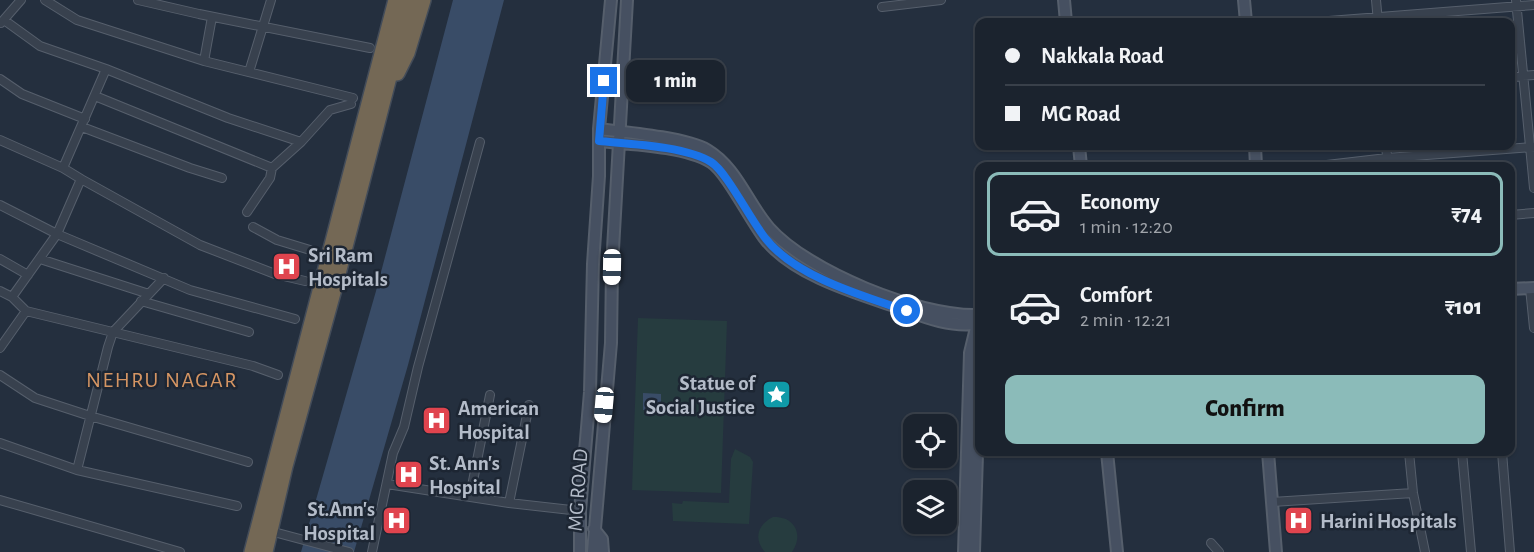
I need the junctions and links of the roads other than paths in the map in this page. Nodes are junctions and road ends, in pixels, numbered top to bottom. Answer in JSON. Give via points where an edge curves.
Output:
{"nodes":[{"id":1,"x":21,"y":0,"type":"edge"},
{"id":2,"x":45,"y":0,"type":"edge"},
{"id":3,"x":138,"y":0,"type":"edge"},
{"id":4,"x":271,"y":0,"type":"edge"},
{"id":5,"x":396,"y":0,"type":"edge"},
{"id":6,"x":409,"y":0,"type":"edge"},
{"id":7,"x":423,"y":0,"type":"edge"},
{"id":8,"x":611,"y":0,"type":"edge"},
{"id":9,"x":627,"y":0,"type":"edge"},
{"id":10,"x":941,"y":0,"type":"edge"},
{"id":11,"x":1064,"y":0,"type":"edge"},
{"id":12,"x":1244,"y":0,"type":"edge"},
{"id":13,"x":1376,"y":0,"type":"edge"},
{"id":14,"x":1516,"y":3,"type":"edge"},
{"id":15,"x":1534,"y":5,"type":"edge"},
{"id":16,"x":882,"y":8,"type":"dead end"},
{"id":17,"x":212,"y":17,"type":"junction"},
{"id":18,"x":1066,"y":18,"type":"edge"},
{"id":19,"x":1246,"y":18,"type":"edge"},
{"id":20,"x":1378,"y":18,"type":"edge"},
{"id":21,"x":1387,"y":18,"type":"edge"},
{"id":22,"x":2,"y":22,"type":"edge"},
{"id":23,"x":263,"y":27,"type":"junction"},
{"id":24,"x":370,"y":48,"type":"dead end"},
{"id":25,"x":204,"y":61,"type":"junction"},
{"id":26,"x":106,"y":69,"type":"junction"},
{"id":27,"x":249,"y":72,"type":"junction"},
{"id":28,"x":1534,"y":75,"type":"edge"},
{"id":29,"x":1523,"y":76,"type":"junction"},
{"id":30,"x":1515,"y":77,"type":"edge"},
{"id":31,"x":0,"y":79,"type":"edge"},
{"id":32,"x":95,"y":96,"type":"junction"},
{"id":33,"x":380,"y":112,"type":"junction"},
{"id":34,"x":84,"y":123,"type":"junction"},
{"id":35,"x":599,"y":135,"type":"junction"},
{"id":36,"x":621,"y":137,"type":"junction"},
{"id":37,"x":0,"y":140,"type":"edge"},
{"id":38,"x":301,"y":142,"type":"junction"},
{"id":39,"x":480,"y":142,"type":"dead end"},
{"id":40,"x":1532,"y":147,"type":"edge"},
{"id":41,"x":1515,"y":149,"type":"edge"},
{"id":42,"x":1503,"y":150,"type":"edge"},
{"id":43,"x":1387,"y":162,"type":"edge"},
{"id":44,"x":63,"y":168,"type":"junction"},
{"id":45,"x":272,"y":168,"type":"junction"},
{"id":46,"x":222,"y":178,"type":"dead end"},
{"id":47,"x":81,"y":179,"type":"junction"},
{"id":48,"x":1534,"y":188,"type":"edge"},
{"id":49,"x":0,"y":205,"type":"edge"},
{"id":50,"x":247,"y":212,"type":"dead end"},
{"id":51,"x":1534,"y":213,"type":"edge"},
{"id":52,"x":1515,"y":215,"type":"edge"},
{"id":53,"x":253,"y":227,"type":"dead end"},
{"id":54,"x":57,"y":234,"type":"junction"},
{"id":55,"x":310,"y":250,"type":"dead end"},
{"id":56,"x":0,"y":259,"type":"edge"},
{"id":57,"x":40,"y":259,"type":"junction"},
{"id":58,"x":28,"y":274,"type":"junction"},
{"id":59,"x":164,"y":278,"type":"junction"},
{"id":60,"x":305,"y":281,"type":"dead end"},
{"id":61,"x":1532,"y":288,"type":"edge"},
{"id":62,"x":1515,"y":289,"type":"edge"},
{"id":63,"x":0,"y":291,"type":"edge"},
{"id":64,"x":148,"y":294,"type":"junction"},
{"id":65,"x":12,"y":297,"type":"junction"},
{"id":66,"x":141,"y":301,"type":"junction"},
{"id":67,"x":26,"y":311,"type":"junction"},
{"id":68,"x":295,"y":319,"type":"dead end"},
{"id":69,"x":975,"y":322,"type":"edge"},
{"id":70,"x":1534,"y":328,"type":"edge"},
{"id":71,"x":975,"y":331,"type":"edge"},
{"id":72,"x":113,"y":332,"type":"junction"},
{"id":73,"x":249,"y":332,"type":"dead end"},
{"id":74,"x":0,"y":348,"type":"edge"},
{"id":75,"x":0,"y":375,"type":"edge"},
{"id":76,"x":278,"y":375,"type":"dead end"},
{"id":77,"x":490,"y":395,"type":"dead end"},
{"id":78,"x":530,"y":405,"type":"dead end"},
{"id":79,"x":90,"y":416,"type":"junction"},
{"id":80,"x":0,"y":443,"type":"edge"},
{"id":81,"x":977,"y":456,"type":"edge"},
{"id":82,"x":1107,"y":456,"type":"edge"},
{"id":83,"x":1268,"y":456,"type":"edge"},
{"id":84,"x":1409,"y":456,"type":"edge"},
{"id":85,"x":1462,"y":456,"type":"edge"},
{"id":86,"x":1502,"y":456,"type":"edge"},
{"id":87,"x":248,"y":462,"type":"dead end"},
{"id":88,"x":280,"y":464,"type":"junction"},
{"id":89,"x":77,"y":470,"type":"junction"},
{"id":90,"x":387,"y":484,"type":"junction"},
{"id":91,"x":1413,"y":493,"type":"junction"},
{"id":92,"x":470,"y":496,"type":"junction"},
{"id":93,"x":0,"y":500,"type":"edge"},
{"id":94,"x":1272,"y":502,"type":"junction"},
{"id":95,"x":509,"y":503,"type":"junction"},
{"id":96,"x":237,"y":506,"type":"dead end"},
{"id":97,"x":580,"y":511,"type":"junction"},
{"id":98,"x":594,"y":529,"type":"junction"},
{"id":99,"x":275,"y":531,"type":"junction"},
{"id":100,"x":1211,"y":543,"type":"dead end"},
{"id":101,"x":180,"y":552,"type":"edge"},
{"id":102,"x":252,"y":552,"type":"edge"},
{"id":103,"x":264,"y":552,"type":"edge"},
{"id":104,"x":349,"y":552,"type":"edge"},
{"id":105,"x":372,"y":552,"type":"edge"},
{"id":106,"x":580,"y":552,"type":"edge"},
{"id":107,"x":593,"y":552,"type":"edge"},
{"id":108,"x":603,"y":552,"type":"edge"},
{"id":109,"x":963,"y":552,"type":"edge"},
{"id":110,"x":974,"y":552,"type":"edge"},
{"id":111,"x":1117,"y":552,"type":"edge"},
{"id":112,"x":1219,"y":552,"type":"edge"},
{"id":113,"x":1276,"y":552,"type":"edge"},
{"id":114,"x":1425,"y":552,"type":"edge"},
{"id":115,"x":1471,"y":552,"type":"edge"},
{"id":116,"x":1510,"y":552,"type":"edge"}],
"edges":[{"from":1,"to":22,"type":"street"},
{"from":2,"to":25,"type":"street","via":[[77,20]]},
{"from":3,"to":17,"type":"street"},
{"from":4,"to":23,"type":"street"},
{"from":5,"to":88,"type":"highway"},
{"from":6,"to":33,"type":"highway"},
{"from":7,"to":33,"type":"highway","via":[[407,53]]},
{"from":8,"to":35,"type":"street","name":"MG ROAD"},
{"from":9,"to":36,"type":"street","name":"MG ROAD"},
{"from":10,"to":16,"type":"street"},
{"from":11,"to":18,"type":"street"},
{"from":12,"to":19,"type":"street"},
{"from":13,"to":20,"type":"street"},
{"from":14,"to":15,"type":"street"},
{"from":14,"to":21,"type":"street"},
{"from":14,"to":29,"type":"street"},
{"from":17,"to":23,"type":"street"},
{"from":17,"to":25,"type":"street"},
{"from":22,"to":26,"type":"street","via":[[40,46]]},
{"from":23,"to":24,"type":"street"},
{"from":23,"to":27,"type":"street"},
{"from":25,"to":27,"type":"street"},
{"from":26,"to":32,"type":"street"},
{"from":26,"to":38,"type":"street","via":[[228,118]]},
{"from":27,"to":38,"type":"street","via":[[352,101],[330,110]]},
{"from":28,"to":29,"type":"street"},
{"from":29,"to":30,"type":"street"},
{"from":29,"to":40,"type":"street"},
{"from":31,"to":34,"type":"street","via":[[22,94]]},
{"from":32,"to":34,"type":"street"},
{"from":32,"to":45,"type":"street"},
{"from":33,"to":88,"type":"highway","via":[[334,289]]},
{"from":34,"to":44,"type":"street"},
{"from":34,"to":46,"type":"street"},
{"from":35,"to":36,"type":"street"},
{"from":35,"to":97,"type":"street","name":"MG ROAD","via":[[590,392]]},
{"from":36,"to":69,"type":"street","via":[[712,162],[771,246],[813,275],[831,277],[921,317],[959,325]]},
{"from":36,"to":98,"type":"street","name":"MG ROAD","via":[[611,343]]},
{"from":37,"to":44,"type":"street"},
{"from":38,"to":45,"type":"street"},
{"from":39,"to":90,"type":"street"},
{"from":40,"to":41,"type":"street"},
{"from":40,"to":48,"type":"street"},
{"from":42,"to":43,"type":"street"},
{"from":44,"to":47,"type":"street"},
{"from":45,"to":50,"type":"street","via":[[270,178]]},
{"from":47,"to":54,"type":"street"},
{"from":47,"to":60,"type":"street","via":[[200,245],[275,274]]},
{"from":49,"to":54,"type":"street"},
{"from":51,"to":52,"type":"street"},
{"from":53,"to":55,"type":"street","via":[[277,240]]},
{"from":54,"to":57,"type":"street"},
{"from":54,"to":59,"type":"street"},
{"from":56,"to":58,"type":"street"},
{"from":57,"to":58,"type":"street"},
{"from":57,"to":64,"type":"street"},
{"from":58,"to":65,"type":"street"},
{"from":59,"to":64,"type":"street"},
{"from":59,"to":68,"type":"street","via":[[190,290]]},
{"from":61,"to":62,"type":"street"},
{"from":61,"to":70,"type":"street"},
{"from":63,"to":65,"type":"street"},
{"from":64,"to":66,"type":"street"},
{"from":65,"to":67,"type":"street"},
{"from":66,"to":72,"type":"street"},
{"from":66,"to":73,"type":"street"},
{"from":67,"to":72,"type":"street"},
{"from":67,"to":74,"type":"street"},
{"from":71,"to":109,"type":"street","via":[[970,352]]},
{"from":72,"to":76,"type":"street"},
{"from":72,"to":79,"type":"street"},
{"from":75,"to":79,"type":"street","via":[[35,398]]},
{"from":77,"to":92,"type":"street"},
{"from":78,"to":95,"type":"street"},
{"from":79,"to":87,"type":"street"},
{"from":79,"to":89,"type":"street"},
{"from":80,"to":89,"type":"street"},
{"from":81,"to":110,"type":"street"},
{"from":82,"to":111,"type":"street"},
{"from":83,"to":94,"type":"street"},
{"from":84,"to":91,"type":"street"},
{"from":85,"to":115,"type":"street"},
{"from":86,"to":116,"type":"street"},
{"from":88,"to":99,"type":"highway"},
{"from":88,"to":102,"type":"highway"},
{"from":89,"to":96,"type":"street"},
{"from":90,"to":92,"type":"street"},
{"from":90,"to":105,"type":"street"},
{"from":91,"to":94,"type":"street"},
{"from":91,"to":114,"type":"street"},
{"from":92,"to":95,"type":"street"},
{"from":93,"to":101,"type":"street"},
{"from":94,"to":113,"type":"street"},
{"from":95,"to":97,"type":"street"},
{"from":97,"to":106,"type":"street","name":"MG ROAD"},
{"from":98,"to":107,"type":"street","name":"MG ROAD"},
{"from":98,"to":108,"type":"street","via":[[602,539]]},
{"from":99,"to":103,"type":"highway"},
{"from":99,"to":104,"type":"street"},
{"from":100,"to":112,"type":"street"}]}
